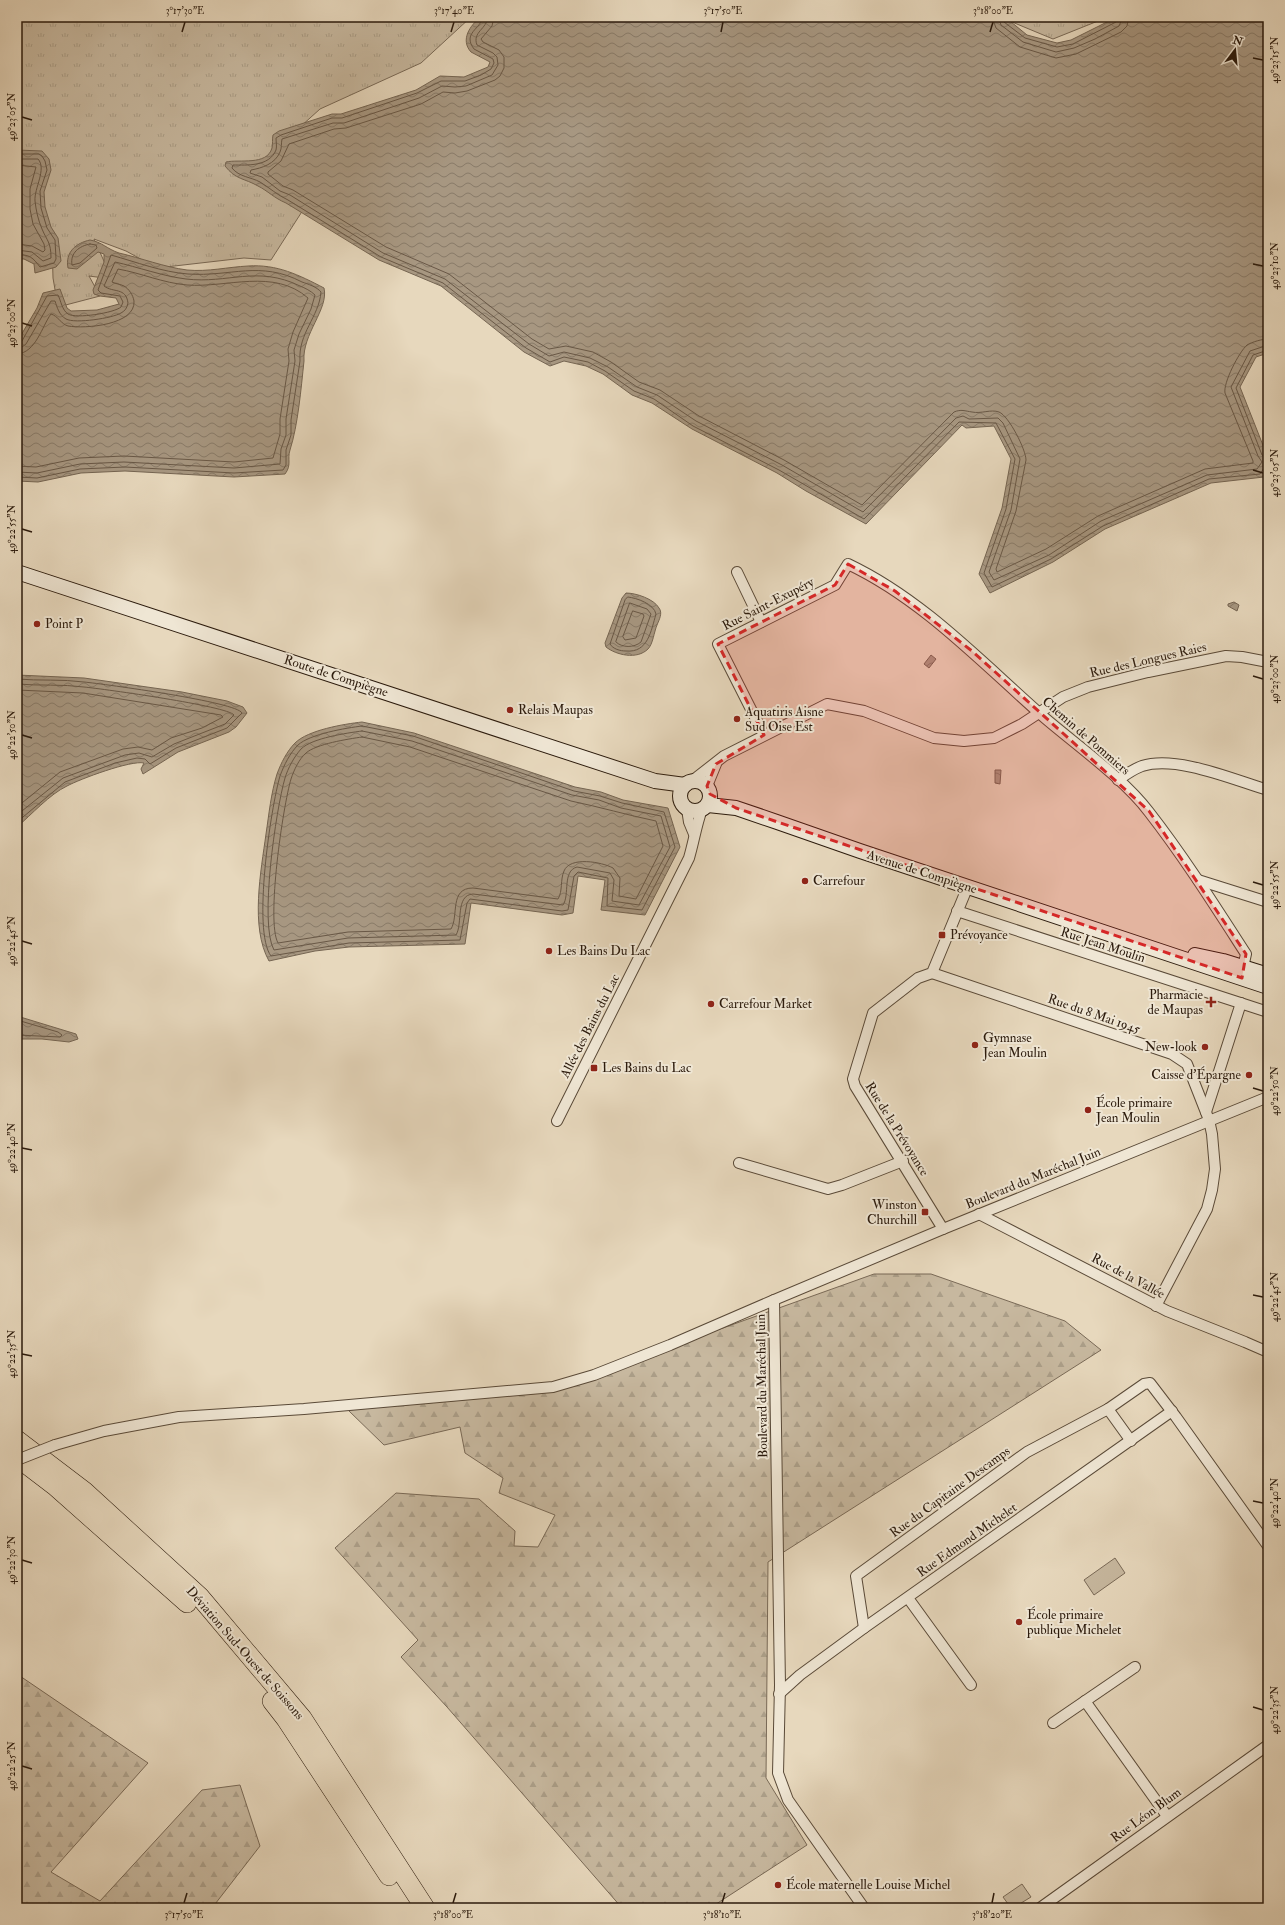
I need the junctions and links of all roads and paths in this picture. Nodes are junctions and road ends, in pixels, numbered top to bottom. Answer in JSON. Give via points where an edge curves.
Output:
{"nodes":[{"id":1,"x":848,"y":564,"type":"joint"},
{"id":2,"x":17,"y":572,"type":"edge"},
{"id":3,"x":737,"y":572,"type":"dead end"},
{"id":4,"x":761,"y":622,"type":"junction"},
{"id":5,"x":1268,"y":662,"type":"edge"},
{"id":6,"x":1040,"y":713,"type":"junction"},
{"id":7,"x":764,"y":735,"type":"junction"},
{"id":8,"x":716,"y":764,"type":"junction"},
{"id":9,"x":1118,"y":780,"type":"junction"},
{"id":10,"x":655,"y":781,"type":"junction"},
{"id":11,"x":689,"y":783,"type":"junction"},
{"id":12,"x":1268,"y":790,"type":"edge"},
{"id":13,"x":707,"y":798,"type":"junction"},
{"id":14,"x":684,"y":804,"type":"junction"},
{"id":15,"x":694,"y":834,"type":"junction"},
{"id":16,"x":1198,"y":880,"type":"junction"},
{"id":17,"x":968,"y":886,"type":"junction"},
{"id":18,"x":1268,"y":902,"type":"edge"},
{"id":19,"x":957,"y":911,"type":"junction"},
{"id":20,"x":932,"y":973,"type":"junction"},
{"id":21,"x":1242,"y":973,"type":"junction"},
{"id":22,"x":1268,"y":975,"type":"edge"},
{"id":23,"x":1268,"y":987,"type":"edge"},
{"id":24,"x":1241,"y":1003,"type":"junction"},
{"id":25,"x":1268,"y":1012,"type":"edge"},
{"id":26,"x":1268,"y":1097,"type":"edge"},
{"id":27,"x":1207,"y":1116,"type":"junction"},
{"id":28,"x":557,"y":1121,"type":"dead end"},
{"id":29,"x":903,"y":1161,"type":"junction"},
{"id":30,"x":739,"y":1163,"type":"dead end"},
{"id":31,"x":980,"y":1214,"type":"junction"},
{"id":32,"x":943,"y":1228,"type":"junction"},
{"id":33,"x":774,"y":1300,"type":"junction"},
{"id":34,"x":1156,"y":1306,"type":"junction"},
{"id":35,"x":1268,"y":1352,"type":"edge"},
{"id":36,"x":1108,"y":1409,"type":"junction"},
{"id":37,"x":1172,"y":1411,"type":"junction"},
{"id":38,"x":17,"y":1440,"type":"edge"},
{"id":39,"x":1131,"y":1441,"type":"junction"},
{"id":40,"x":17,"y":1457,"type":"edge"},
{"id":41,"x":17,"y":1460,"type":"edge"},
{"id":42,"x":1268,"y":1546,"type":"edge"},
{"id":43,"x":908,"y":1598,"type":"junction"},
{"id":44,"x":864,"y":1628,"type":"junction"},
{"id":45,"x":1135,"y":1667,"type":"dead end"},
{"id":46,"x":971,"y":1685,"type":"dead end"},
{"id":47,"x":779,"y":1694,"type":"junction"},
{"id":48,"x":1085,"y":1701,"type":"junction"},
{"id":49,"x":1053,"y":1723,"type":"dead end"},
{"id":50,"x":1268,"y":1745,"type":"edge"},
{"id":51,"x":1167,"y":1816,"type":"junction"},
{"id":52,"x":410,"y":1908,"type":"edge"},
{"id":53,"x":425,"y":1908,"type":"edge"},
{"id":54,"x":864,"y":1908,"type":"edge"},
{"id":55,"x":1040,"y":1908,"type":"edge"}],
"edges":[{"from":1,"to":4,"type":"street","name":"Rue Saint-Exupéry","via":[[835,585]]},
{"from":1,"to":6,"type":"street","name":"Chemin de Pommiers","via":[[895,591],[928,615],[972,650]]},
{"from":2,"to":10,"type":"main road","name":"Route de Compiègne"},
{"from":3,"to":4,"type":"street"},
{"from":4,"to":7,"type":"street","name":"Rue Saint-Exupéry","via":[[718,644]]},
{"from":5,"to":6,"type":"street","name":"Rue des Longues Raies","via":[[1226,656],[1148,672],[1088,687],[1063,697]]},
{"from":6,"to":7,"type":"street","name":"Rue des Longues Raies","via":[[994,738],[964,741],[934,738],[864,712],[827,704]]},
{"from":6,"to":9,"type":"street","name":"Chemin de Pommiers"},
{"from":7,"to":8,"type":"street","name":"Rue des Longues Raies","via":[[724,756]]},
{"from":8,"to":11,"type":"street","name":"Rue des Longues Raies"},
{"from":8,"to":13,"type":"street","name":"Allée des Bains du Lac"},
{"from":9,"to":12,"type":"street","via":[[1142,766],[1179,763]]},
{"from":9,"to":16,"type":"street","name":"Chemin de Pommiers","via":[[1149,811]]},
{"from":10,"to":11,"type":"main road"},
{"from":10,"to":14,"type":"main road"},
{"from":11,"to":13,"type":"main road","via":[[700,782]]},
{"from":11,"to":14,"type":"main road","via":[[681,791]]},
{"from":13,"to":14,"type":"main road","via":[[694,811]]},
{"from":13,"to":15,"type":"street","name":"Allée des Bains du Lac"},
{"from":13,"to":17,"type":"main road","name":"Avenue de Compiègne"},
{"from":14,"to":15,"type":"street","name":"Allée des Bains du Lac"},
{"from":15,"to":28,"type":"street","name":"Allée des Bains du Lac","via":[[689,858]]},
{"from":16,"to":18,"type":"street"},
{"from":16,"to":21,"type":"street","name":"Chemin de Pommiers","via":[[1246,954]]},
{"from":17,"to":19,"type":"street"},
{"from":17,"to":21,"type":"main road","name":"Avenue de Compiègne"},
{"from":19,"to":20,"type":"street"},
{"from":19,"to":24,"type":"street","name":"Rue Jean Moulin"},
{"from":20,"to":27,"type":"street","name":"Rue du 8 Mai 1945","via":[[1172,1054],[1188,1064]]},
{"from":20,"to":29,"type":"street","name":"Rue de la Prévoyance","via":[[918,978],[872,1013],[853,1079],[854,1086]]},
{"from":21,"to":22,"type":"main road","name":"Avenue de Compiègne"},
{"from":21,"to":23,"type":"main road","name":"Avenue de Compiègne"},
{"from":24,"to":25,"type":"street","name":"Rue Jean Moulin"},
{"from":24,"to":27,"type":"street"},
{"from":26,"to":27,"type":"street","name":"Boulevard du Maréchal Juin"},
{"from":27,"to":31,"type":"street","name":"Boulevard du Maréchal Juin","via":[[1046,1188]]},
{"from":27,"to":34,"type":"street","name":"Rue du 8 Mai 1945","via":[[1212,1134],[1215,1169],[1209,1202]]},
{"from":29,"to":30,"type":"street","via":[[828,1189]]},
{"from":29,"to":32,"type":"street","name":"Rue de la Prévoyance"},
{"from":31,"to":32,"type":"street","name":"Boulevard du Maréchal Juin"},
{"from":31,"to":34,"type":"street","name":"Rue de la Vallée"},
{"from":32,"to":33,"type":"street","name":"Boulevard du Maréchal Juin"},
{"from":33,"to":41,"type":"street","bridge":true,"via":[[670,1345],[553,1388],[179,1417],[104,1431],[55,1445]]},
{"from":33,"to":47,"type":"street","name":"Boulevard du Maréchal Juin"},
{"from":34,"to":35,"type":"street","name":"Rue de la Vallée"},
{"from":36,"to":37,"type":"street","name":"Rue du Capitaine Descamps","via":[[1144,1384],[1150,1383]]},
{"from":36,"to":39,"type":"street"},
{"from":36,"to":44,"type":"street","name":"Rue du Capitaine Descamps","via":[[1027,1452],[856,1576]]},
{"from":37,"to":39,"type":"street","name":"Rue Edmond Michelet"},
{"from":37,"to":42,"type":"street"},
{"from":38,"to":53,"type":"highway","name":"Déviation Sud-Ouest de Soissons","via":[[84,1491],[200,1597],[302,1718]]},
{"from":39,"to":43,"type":"street","name":"Rue Edmond Michelet"},
{"from":40,"to":52,"type":"highway","name":"Déviation Sud-Ouest de Soissons","via":[[55,1486],[189,1605],[237,1658],[286,1719]]},
{"from":43,"to":44,"type":"street","name":"Rue Edmond Michelet"},
{"from":43,"to":46,"type":"street"},
{"from":44,"to":47,"type":"street","name":"Rue Edmond Michelet","via":[[800,1675]]},
{"from":45,"to":48,"type":"street"},
{"from":47,"to":54,"type":"street","name":"Boulevard du Maréchal Juin","via":[[778,1773],[788,1800]]},
{"from":48,"to":49,"type":"street"},
{"from":48,"to":51,"type":"street"},
{"from":50,"to":51,"type":"street","name":"Rue Léon Blum"},
{"from":51,"to":55,"type":"street","name":"Rue Léon Blum"}]}
